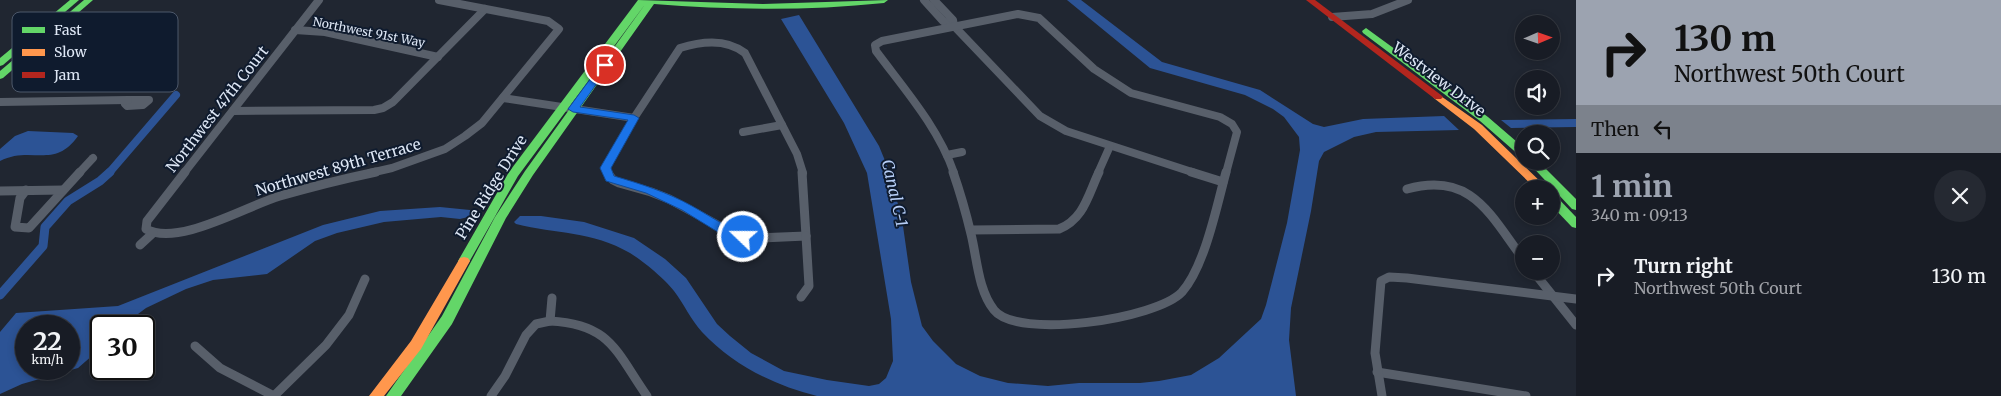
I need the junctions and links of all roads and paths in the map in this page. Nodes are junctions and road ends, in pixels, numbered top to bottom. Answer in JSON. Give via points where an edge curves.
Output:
{"nodes":[{"id":1,"x":75,"y":0,"type":"edge"},
{"id":2,"x":89,"y":0,"type":"edge"},
{"id":3,"x":318,"y":0,"type":"edge"},
{"id":4,"x":439,"y":0,"type":"edge"},
{"id":5,"x":647,"y":0,"type":"edge"},
{"id":6,"x":741,"y":0,"type":"edge"},
{"id":7,"x":787,"y":0,"type":"edge"},
{"id":8,"x":884,"y":0,"type":"edge"},
{"id":9,"x":924,"y":0,"type":"edge"},
{"id":10,"x":934,"y":0,"type":"edge"},
{"id":11,"x":1310,"y":0,"type":"edge"},
{"id":12,"x":1323,"y":0,"type":"edge"},
{"id":13,"x":1408,"y":0,"type":"edge"},
{"id":14,"x":485,"y":10,"type":"junction"},
{"id":15,"x":944,"y":10,"type":"junction"},
{"id":16,"x":61,"y":12,"type":"edge"},
{"id":17,"x":75,"y":12,"type":"edge"},
{"id":18,"x":935,"y":12,"type":"junction"},
{"id":19,"x":1340,"y":19,"type":"junction"},
{"id":20,"x":954,"y":26,"type":"junction"},
{"id":21,"x":295,"y":30,"type":"junction"},
{"id":22,"x":12,"y":53,"type":"edge"},
{"id":23,"x":438,"y":57,"type":"junction"},
{"id":24,"x":0,"y":63,"type":"edge"},
{"id":25,"x":12,"y":66,"type":"edge"},
{"id":26,"x":0,"y":76,"type":"edge"},
{"id":27,"x":502,"y":98,"type":"junction"},
{"id":28,"x":128,"y":100,"type":"dead end"},
{"id":29,"x":0,"y":102,"type":"edge"},
{"id":30,"x":567,"y":108,"type":"junction"},
{"id":31,"x":232,"y":111,"type":"junction"},
{"id":32,"x":634,"y":118,"type":"junction"},
{"id":33,"x":782,"y":125,"type":"junction"},
{"id":34,"x":743,"y":132,"type":"dead end"},
{"id":35,"x":1110,"y":146,"type":"junction"},
{"id":36,"x":1515,"y":146,"type":"edge"},
{"id":37,"x":962,"y":152,"type":"dead end"},
{"id":38,"x":946,"y":155,"type":"junction"},
{"id":39,"x":93,"y":158,"type":"dead end"},
{"id":40,"x":1541,"y":170,"type":"edge"},
{"id":41,"x":1534,"y":180,"type":"edge"},
{"id":42,"x":1223,"y":182,"type":"junction"},
{"id":43,"x":1407,"y":189,"type":"dead end"},
{"id":44,"x":26,"y":190,"type":"junction"},
{"id":45,"x":63,"y":190,"type":"junction"},
{"id":46,"x":0,"y":191,"type":"edge"},
{"id":47,"x":1576,"y":206,"type":"edge"},
{"id":48,"x":1560,"y":207,"type":"edge"},
{"id":49,"x":1576,"y":224,"type":"edge"},
{"id":50,"x":970,"y":230,"type":"junction"},
{"id":51,"x":153,"y":233,"type":"junction"},
{"id":52,"x":808,"y":236,"type":"junction"},
{"id":53,"x":140,"y":245,"type":"dead end"},
{"id":54,"x":1515,"y":249,"type":"edge"},
{"id":55,"x":365,"y":279,"type":"dead end"},
{"id":56,"x":1540,"y":280,"type":"edge"},
{"id":57,"x":801,"y":297,"type":"dead end"},
{"id":58,"x":552,"y":298,"type":"dead end"},
{"id":59,"x":1554,"y":298,"type":"junction"},
{"id":60,"x":1576,"y":299,"type":"edge"},
{"id":61,"x":550,"y":321,"type":"junction"},
{"id":62,"x":1576,"y":325,"type":"edge"},
{"id":63,"x":195,"y":346,"type":"dead end"},
{"id":64,"x":1377,"y":372,"type":"junction"},
{"id":65,"x":274,"y":396,"type":"edge"},
{"id":66,"x":376,"y":396,"type":"edge"},
{"id":67,"x":393,"y":396,"type":"edge"},
{"id":68,"x":491,"y":396,"type":"edge"},
{"id":69,"x":647,"y":396,"type":"edge"},
{"id":70,"x":1382,"y":396,"type":"edge"},
{"id":71,"x":1526,"y":396,"type":"edge"}],
"edges":[{"from":1,"to":16,"type":"street"},
{"from":2,"to":17,"type":"street"},
{"from":3,"to":21,"type":"street","name":"Northwest 47th Court"},
{"from":4,"to":14,"type":"street"},
{"from":5,"to":8,"type":"street","via":[[735,8],[827,6]]},
{"from":5,"to":30,"type":"street","name":"Pine Ridge Drive"},
{"from":6,"to":7,"type":"street"},
{"from":9,"to":18,"type":"street"},
{"from":10,"to":15,"type":"street"},
{"from":11,"to":19,"type":"street","name":"Westview Drive"},
{"from":12,"to":19,"type":"street","name":"Westview Drive"},
{"from":13,"to":19,"type":"street","via":[[1384,11]]},
{"from":14,"to":23,"type":"street"},
{"from":14,"to":27,"type":"street","name":"Northwest 89th Terrace","via":[[548,21],[557,26],[558,33]]},
{"from":15,"to":18,"type":"street"},
{"from":15,"to":20,"type":"street"},
{"from":18,"to":20,"type":"street"},
{"from":19,"to":36,"type":"street","name":"Westview Drive","via":[[1461,101]]},
{"from":19,"to":41,"type":"street","name":"Westview Drive","via":[[1478,127]]},
{"from":20,"to":35,"type":"street","via":[[1040,116],[1066,131]]},
{"from":20,"to":38,"type":"street","via":[[882,40],[875,45]]},
{"from":20,"to":42,"type":"street","via":[[1018,14],[1031,15],[1039,18],[1118,87],[1220,117],[1232,124],[1237,132]]},
{"from":21,"to":23,"type":"street","name":"Northwest 91st Way","via":[[325,32]]},
{"from":21,"to":31,"type":"street","name":"Northwest 47th Court"},
{"from":22,"to":24,"type":"street"},
{"from":23,"to":31,"type":"street","via":[[383,108]]},
{"from":25,"to":26,"type":"street"},
{"from":27,"to":30,"type":"street"},
{"from":27,"to":51,"type":"street","name":"Northwest 89th Terrace","via":[[482,123],[445,149],[392,168],[277,197],[197,229]]},
{"from":28,"to":29,"type":"street"},
{"from":30,"to":32,"type":"street"},
{"from":30,"to":66,"type":"street","name":"Pine Ridge Drive","via":[[498,200],[415,347]]},
{"from":30,"to":67,"type":"street","name":"Pine Ridge Drive","via":[[511,200],[447,320]]},
{"from":31,"to":51,"type":"street","name":"Northwest 47th Court","via":[[147,221],[146,229]]},
{"from":32,"to":33,"type":"street","via":[[680,48],[702,43],[729,44],[745,53]]},
{"from":32,"to":52,"type":"street","via":[[606,168],[610,179],[650,191],[730,234],[743,237]]},
{"from":33,"to":34,"type":"street"},
{"from":33,"to":52,"type":"street","via":[[798,154],[803,174]]},
{"from":35,"to":42,"type":"street"},
{"from":35,"to":50,"type":"street","via":[[1080,214],[1071,224],[1058,229]]},
{"from":37,"to":38,"type":"street"},
{"from":38,"to":50,"type":"street"},
{"from":39,"to":45,"type":"street"},
{"from":40,"to":47,"type":"street"},
{"from":42,"to":50,"type":"street","via":[[1198,265],[1181,293],[1153,308],[1124,317],[1060,324],[1012,320],[996,314],[988,302]]},
{"from":43,"to":54,"type":"street","via":[[1422,184],[1452,186],[1467,193]]},
{"from":44,"to":45,"type":"street"},
{"from":44,"to":45,"type":"street","via":[[20,198],[15,227],[18,228],[29,228]]},
{"from":44,"to":46,"type":"street"},
{"from":48,"to":49,"type":"street"},
{"from":51,"to":53,"type":"street"},
{"from":52,"to":57,"type":"street","via":[[809,286]]},
{"from":55,"to":65,"type":"street","via":[[349,315],[326,345]]},
{"from":56,"to":59,"type":"street"},
{"from":58,"to":61,"type":"street"},
{"from":59,"to":60,"type":"street"},
{"from":59,"to":62,"type":"street"},
{"from":59,"to":64,"type":"street","via":[[1389,277],[1381,281],[1375,353]]},
{"from":61,"to":68,"type":"street","via":[[536,324],[526,335]]},
{"from":61,"to":69,"type":"street","via":[[564,321],[597,330],[609,341]]},
{"from":63,"to":65,"type":"street","via":[[220,368]]},
{"from":64,"to":70,"type":"street"},
{"from":64,"to":71,"type":"street"}]}
